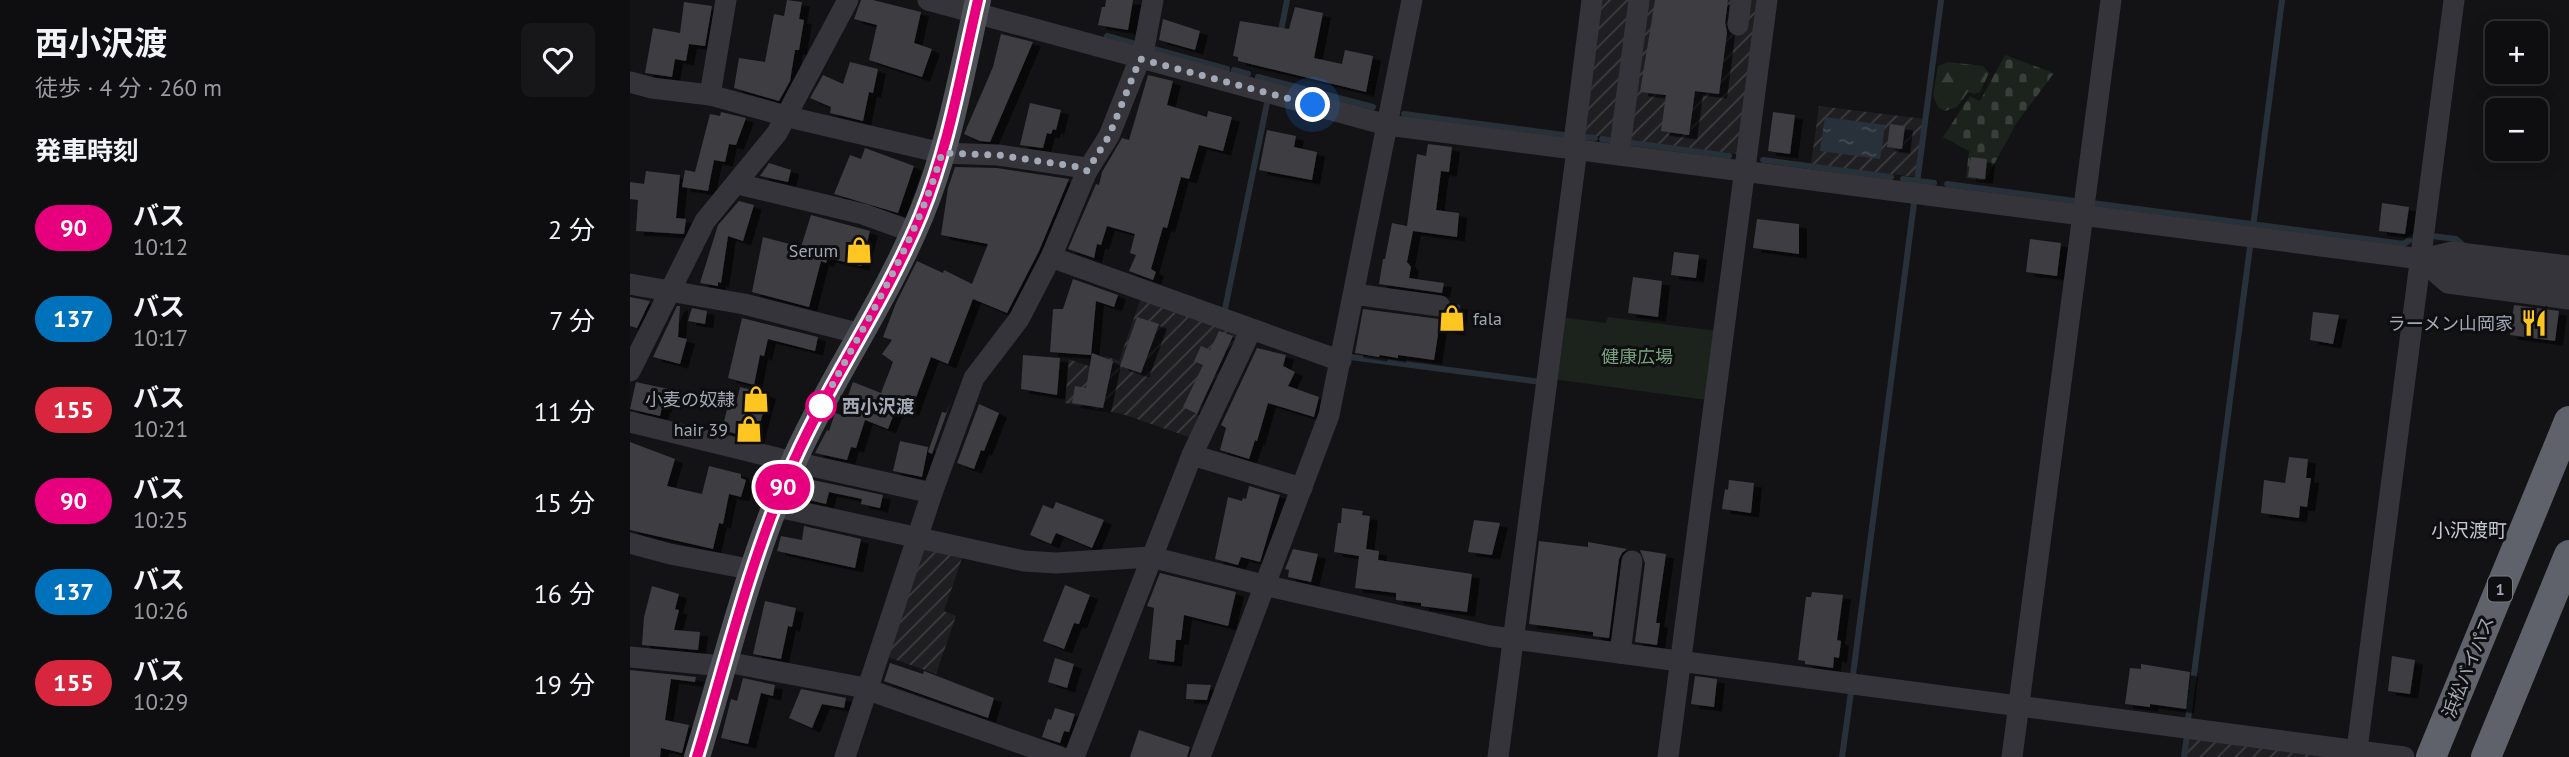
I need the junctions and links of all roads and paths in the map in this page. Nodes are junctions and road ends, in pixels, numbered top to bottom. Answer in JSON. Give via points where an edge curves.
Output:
{"nodes":[{"id":1,"x":726,"y":0,"type":"edge"},
{"id":2,"x":848,"y":0,"type":"edge"},
{"id":3,"x":928,"y":0,"type":"edge"},
{"id":4,"x":1153,"y":0,"type":"edge"},
{"id":5,"x":1412,"y":0,"type":"edge"},
{"id":6,"x":1592,"y":0,"type":"edge"},
{"id":7,"x":1639,"y":0,"type":"edge"},
{"id":8,"x":1741,"y":0,"type":"edge"},
{"id":9,"x":1767,"y":0,"type":"edge"},
{"id":10,"x":2111,"y":0,"type":"edge"},
{"id":11,"x":2454,"y":0,"type":"edge"},
{"id":12,"x":977,"y":6,"type":"edge"},
{"id":13,"x":1738,"y":25,"type":"dead end"},
{"id":14,"x":1140,"y":59,"type":"junction"},
{"id":15,"x":630,"y":82,"type":"edge"},
{"id":16,"x":710,"y":96,"type":"junction"},
{"id":17,"x":786,"y":116,"type":"junction"},
{"id":18,"x":1387,"y":125,"type":"junction"},
{"id":19,"x":1575,"y":149,"type":"junction"},
{"id":20,"x":942,"y":153,"type":"junction"},
{"id":21,"x":1619,"y":155,"type":"junction"},
{"id":22,"x":1087,"y":171,"type":"junction"},
{"id":23,"x":1744,"y":171,"type":"junction"},
{"id":24,"x":737,"y":181,"type":"junction"},
{"id":25,"x":2083,"y":215,"type":"junction"},
{"id":26,"x":913,"y":232,"type":"junction"},
{"id":27,"x":1051,"y":257,"type":"junction"},
{"id":28,"x":2420,"y":259,"type":"junction"},
{"id":29,"x":2569,"y":266,"type":"edge"},
{"id":30,"x":2569,"y":283,"type":"edge"},
{"id":31,"x":630,"y":284,"type":"edge"},
{"id":32,"x":669,"y":293,"type":"junction"},
{"id":33,"x":1354,"y":294,"type":"junction"},
{"id":34,"x":2569,"y":299,"type":"edge"},
{"id":35,"x":1440,"y":306,"type":"dead end"},
{"id":36,"x":1251,"y":330,"type":"junction"},
{"id":37,"x":859,"y":336,"type":"junction"},
{"id":38,"x":1341,"y":361,"type":"junction"},
{"id":39,"x":630,"y":371,"type":"edge"},
{"id":40,"x":2569,"y":421,"type":"edge"},
{"id":41,"x":630,"y":422,"type":"edge"},
{"id":42,"x":1192,"y":456,"type":"junction"},
{"id":43,"x":794,"y":462,"type":"junction"},
{"id":44,"x":1302,"y":488,"type":"junction"},
{"id":45,"x":932,"y":493,"type":"junction"},
{"id":46,"x":776,"y":505,"type":"junction"},
{"id":47,"x":918,"y":537,"type":"junction"},
{"id":48,"x":630,"y":543,"type":"edge"},
{"id":49,"x":2569,"y":555,"type":"edge"},
{"id":50,"x":1151,"y":557,"type":"junction"},
{"id":51,"x":1632,"y":561,"type":"dead end"},
{"id":52,"x":754,"y":570,"type":"junction"},
{"id":53,"x":1263,"y":585,"type":"junction"},
{"id":54,"x":1514,"y":639,"type":"junction"},
{"id":55,"x":1620,"y":653,"type":"junction"},
{"id":56,"x":630,"y":657,"type":"edge"},
{"id":57,"x":1681,"y":661,"type":"junction"},
{"id":58,"x":725,"y":665,"type":"junction"},
{"id":59,"x":867,"y":690,"type":"junction"},
{"id":60,"x":2019,"y":705,"type":"junction"},
{"id":61,"x":2356,"y":753,"type":"edge"},
{"id":62,"x":696,"y":757,"type":"edge"},
{"id":63,"x":845,"y":757,"type":"edge"},
{"id":64,"x":1060,"y":757,"type":"edge"},
{"id":65,"x":1074,"y":757,"type":"edge"},
{"id":66,"x":1200,"y":757,"type":"edge"},
{"id":67,"x":1498,"y":757,"type":"edge"},
{"id":68,"x":1668,"y":757,"type":"edge"},
{"id":69,"x":2012,"y":757,"type":"edge"},
{"id":70,"x":2404,"y":757,"type":"edge"},
{"id":71,"x":2431,"y":757,"type":"edge"},
{"id":72,"x":2486,"y":757,"type":"edge"}],
"edges":[{"from":1,"to":16,"type":"street"},
{"from":2,"to":17,"type":"street"},
{"from":3,"to":12,"type":"street"},
{"from":4,"to":14,"type":"street"},
{"from":5,"to":18,"type":"street"},
{"from":6,"to":19,"type":"street"},
{"from":7,"to":21,"type":"street"},
{"from":8,"to":13,"type":"street"},
{"from":9,"to":23,"type":"street"},
{"from":10,"to":25,"type":"street"},
{"from":11,"to":28,"type":"street"},
{"from":12,"to":14,"type":"street"},
{"from":12,"to":20,"type":"main road"},
{"from":14,"to":18,"type":"street"},
{"from":14,"to":22,"type":"street","via":[[1109,136]]},
{"from":15,"to":16,"type":"street"},
{"from":16,"to":17,"type":"street"},
{"from":17,"to":20,"type":"street"},
{"from":17,"to":24,"type":"street"},
{"from":18,"to":19,"type":"street"},
{"from":18,"to":33,"type":"street"},
{"from":19,"to":21,"type":"street"},
{"from":19,"to":54,"type":"street"},
{"from":20,"to":22,"type":"street","via":[[1014,157]]},
{"from":20,"to":26,"type":"main road"},
{"from":21,"to":23,"type":"street"},
{"from":22,"to":27,"type":"street"},
{"from":23,"to":25,"type":"street"},
{"from":23,"to":57,"type":"street"},
{"from":24,"to":26,"type":"street"},
{"from":24,"to":32,"type":"street","via":[[705,221]]},
{"from":25,"to":28,"type":"street"},
{"from":25,"to":60,"type":"street"},
{"from":26,"to":37,"type":"main road"},
{"from":27,"to":36,"type":"street"},
{"from":27,"to":45,"type":"street","via":[[1018,319],[974,378]]},
{"from":28,"to":29,"type":"street","via":[[2452,251]]},
{"from":28,"to":30,"type":"street"},
{"from":28,"to":34,"type":"street","via":[[2448,283]]},
{"from":28,"to":61,"type":"street"},
{"from":31,"to":32,"type":"street"},
{"from":32,"to":37,"type":"street","via":[[761,308]]},
{"from":32,"to":39,"type":"street"},
{"from":33,"to":35,"type":"street"},
{"from":33,"to":38,"type":"street"},
{"from":36,"to":38,"type":"street"},
{"from":36,"to":42,"type":"street"},
{"from":37,"to":43,"type":"main road"},
{"from":38,"to":44,"type":"street","via":[[1329,415]]},
{"from":40,"to":71,"type":"highway","name":"浜松バイパス","number":"1"},
{"from":41,"to":43,"type":"street"},
{"from":42,"to":44,"type":"street"},
{"from":42,"to":50,"type":"street"},
{"from":43,"to":45,"type":"street"},
{"from":43,"to":46,"type":"main road"},
{"from":44,"to":53,"type":"street"},
{"from":45,"to":47,"type":"street"},
{"from":46,"to":47,"type":"street"},
{"from":46,"to":52,"type":"main road"},
{"from":47,"to":50,"type":"street","via":[[1040,563]]},
{"from":47,"to":59,"type":"street"},
{"from":48,"to":52,"type":"street"},
{"from":49,"to":72,"type":"highway"},
{"from":50,"to":53,"type":"street"},
{"from":50,"to":65,"type":"street"},
{"from":51,"to":55,"type":"street"},
{"from":52,"to":58,"type":"main road"},
{"from":53,"to":54,"type":"street"},
{"from":53,"to":66,"type":"street"},
{"from":54,"to":55,"type":"street"},
{"from":54,"to":67,"type":"street"},
{"from":55,"to":57,"type":"street"},
{"from":56,"to":58,"type":"street"},
{"from":57,"to":60,"type":"street"},
{"from":57,"to":68,"type":"street"},
{"from":58,"to":59,"type":"street"},
{"from":58,"to":62,"type":"main road"},
{"from":59,"to":63,"type":"street"},
{"from":59,"to":64,"type":"street"},
{"from":60,"to":61,"type":"street"},
{"from":60,"to":69,"type":"street"},
{"from":61,"to":70,"type":"street"}]}
